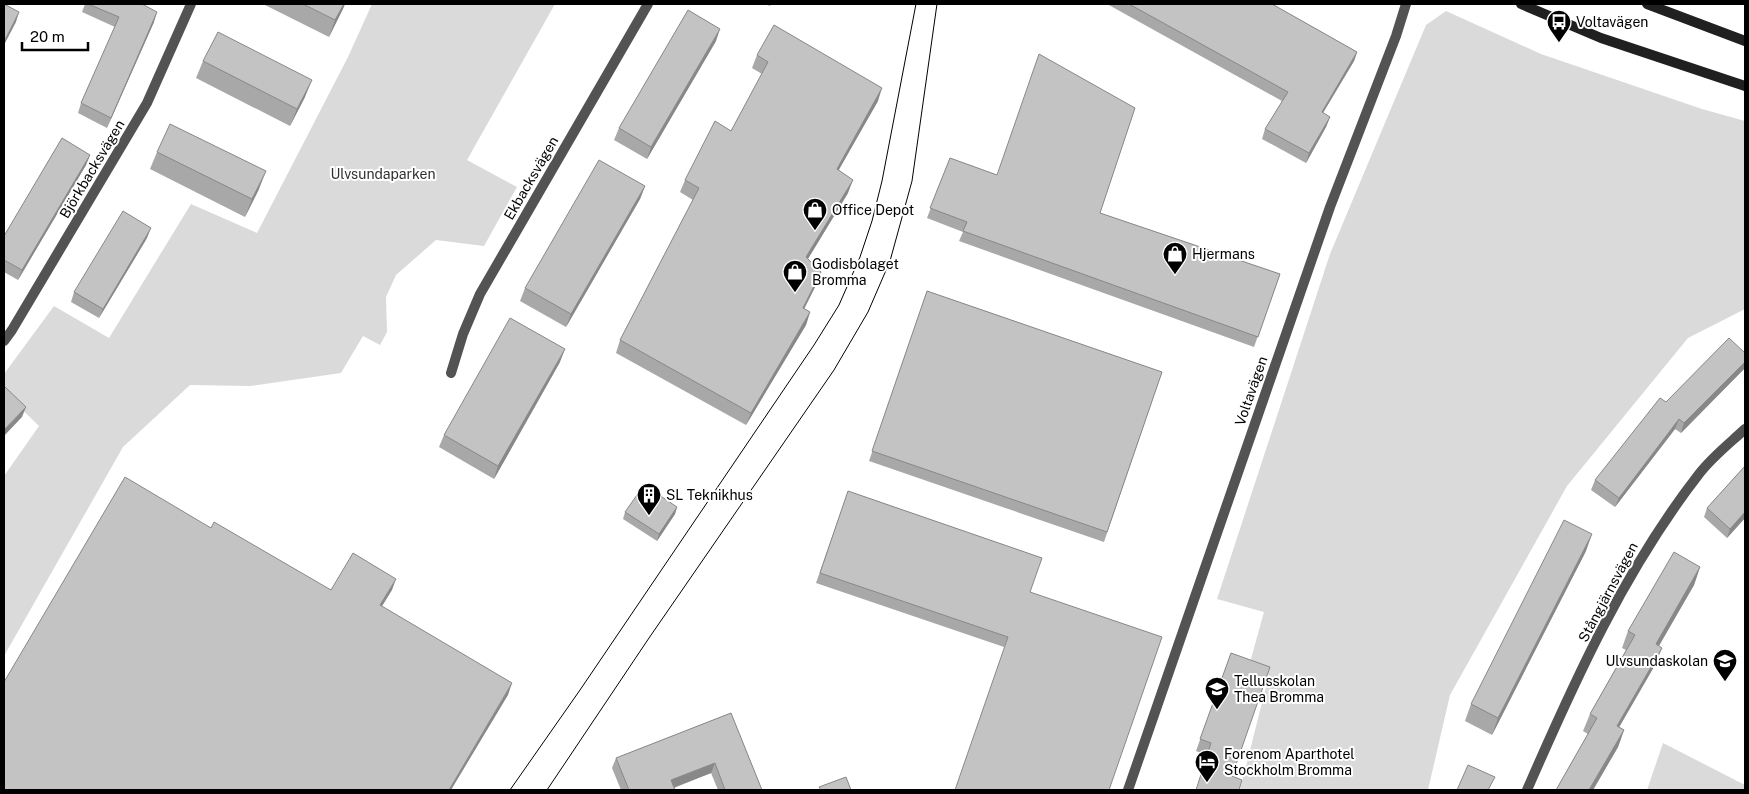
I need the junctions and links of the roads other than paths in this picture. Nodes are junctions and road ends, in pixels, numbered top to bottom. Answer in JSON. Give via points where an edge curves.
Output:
{"nodes":[{"id":1,"x":191,"y":4,"type":"edge"},
{"id":2,"x":648,"y":4,"type":"edge"},
{"id":3,"x":1406,"y":4,"type":"edge"},
{"id":4,"x":1521,"y":4,"type":"edge"},
{"id":5,"x":1647,"y":4,"type":"edge"},
{"id":6,"x":1745,"y":41,"type":"edge"},
{"id":7,"x":1745,"y":86,"type":"edge"},
{"id":8,"x":4,"y":341,"type":"edge"},
{"id":9,"x":451,"y":373,"type":"dead end"},
{"id":10,"x":1745,"y":428,"type":"edge"},
{"id":11,"x":1128,"y":790,"type":"edge"},
{"id":12,"x":1527,"y":790,"type":"edge"}],
"edges":[{"from":1,"to":8,"type":"street","name":"Björkbacksvägen","via":[[147,103]]},
{"from":2,"to":9,"type":"street","name":"Ekbacksvägen","via":[[480,294]]},
{"from":3,"to":11,"type":"street","name":"Voltavägen","via":[[1330,207]]},
{"from":4,"to":7,"type":"main road","via":[[1601,38]]},
{"from":5,"to":6,"type":"main road"},
{"from":10,"to":12,"type":"street","name":"Stångjärnsvägen","via":[[1700,472],[1660,526],[1615,604]]}]}
